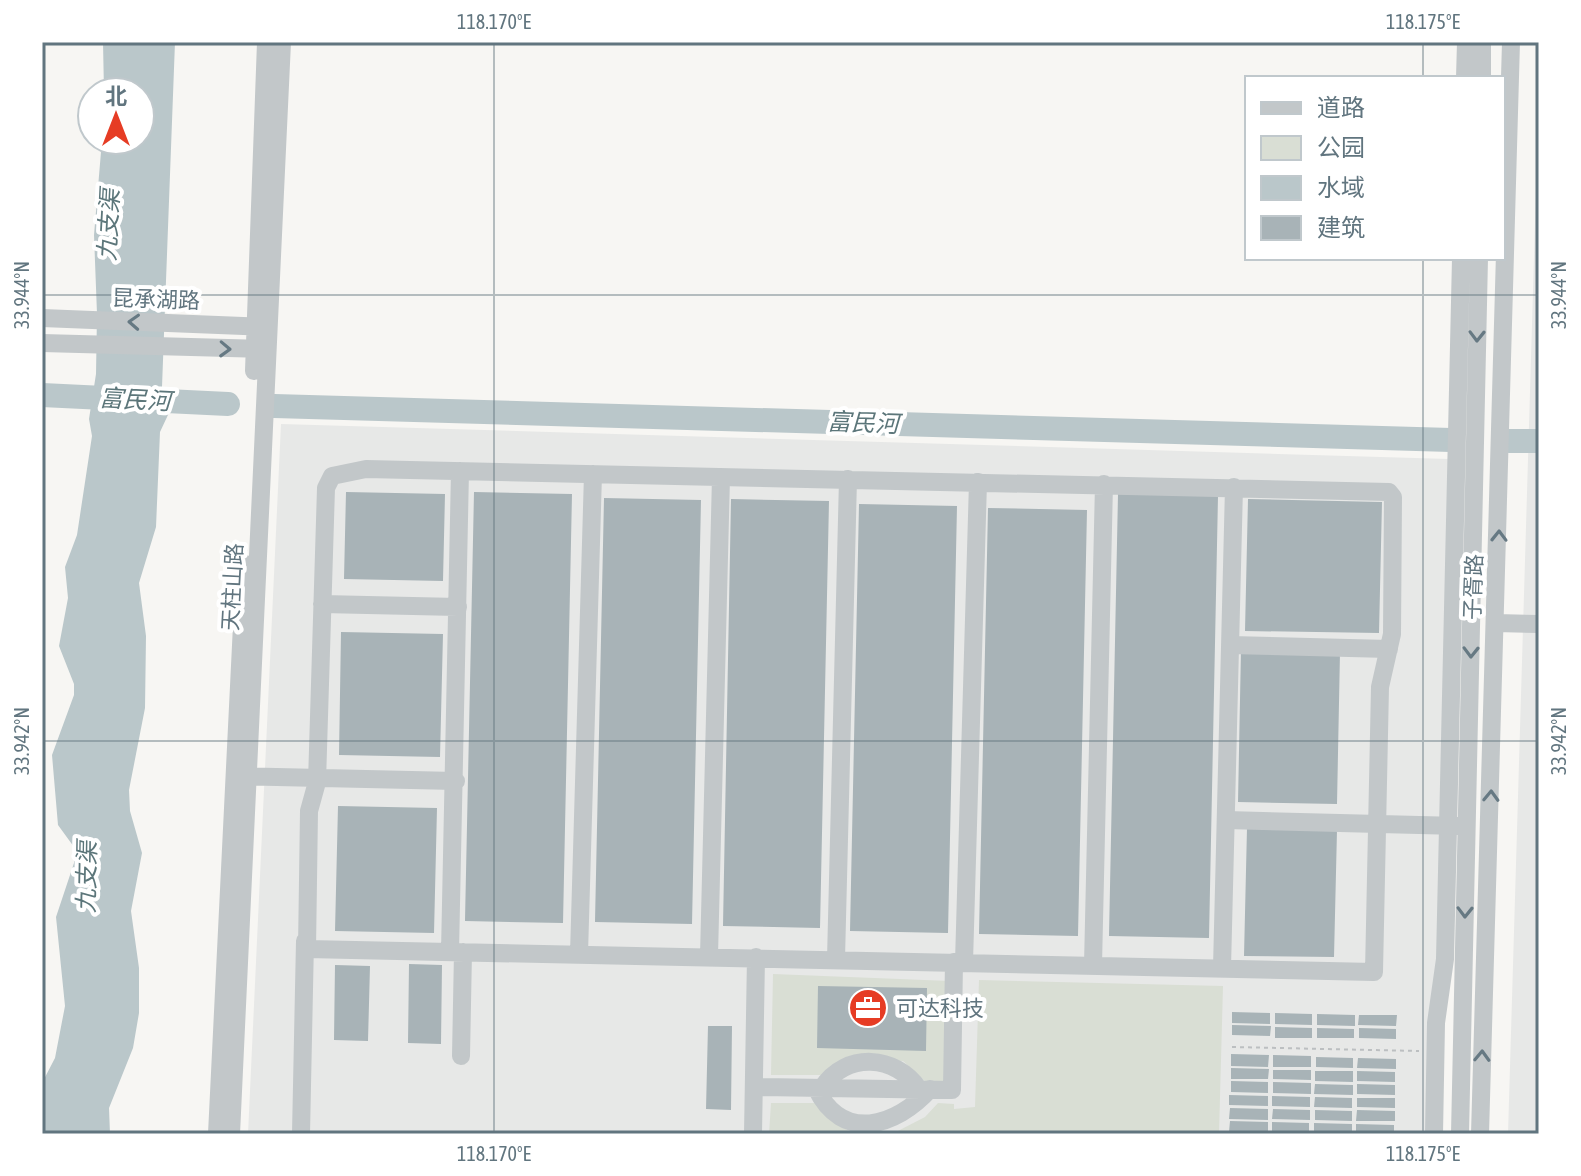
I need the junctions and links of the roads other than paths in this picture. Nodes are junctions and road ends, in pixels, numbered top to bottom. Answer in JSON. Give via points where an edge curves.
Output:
{"nodes":[{"id":1,"x":266,"y":42,"type":"edge"},
{"id":2,"x":282,"y":42,"type":"edge"},
{"id":3,"x":1466,"y":42,"type":"edge"},
{"id":4,"x":1482,"y":42,"type":"edge"},
{"id":5,"x":1511,"y":42,"type":"edge"},
{"id":6,"x":1465,"y":76,"type":"edge"},
{"id":7,"x":1482,"y":76,"type":"edge"},
{"id":8,"x":1461,"y":260,"type":"edge"},
{"id":9,"x":1479,"y":260,"type":"edge"},
{"id":10,"x":42,"y":318,"type":"edge"},
{"id":11,"x":262,"y":326,"type":"junction"},
{"id":12,"x":42,"y":343,"type":"edge"},
{"id":13,"x":261,"y":349,"type":"junction"},
{"id":14,"x":460,"y":471,"type":"junction"},
{"id":15,"x":593,"y":474,"type":"junction"},
{"id":16,"x":721,"y":477,"type":"junction"},
{"id":17,"x":848,"y":479,"type":"junction"},
{"id":18,"x":978,"y":482,"type":"junction"},
{"id":19,"x":1104,"y":484,"type":"junction"},
{"id":20,"x":1234,"y":487,"type":"junction"},
{"id":21,"x":322,"y":604,"type":"junction"},
{"id":22,"x":458,"y":607,"type":"junction"},
{"id":23,"x":1496,"y":623,"type":"junction"},
{"id":24,"x":1539,"y":624,"type":"edge"},
{"id":25,"x":1230,"y":645,"type":"junction"},
{"id":26,"x":1389,"y":649,"type":"junction"},
{"id":27,"x":241,"y":776,"type":"junction"},
{"id":28,"x":317,"y":778,"type":"junction"},
{"id":29,"x":456,"y":781,"type":"junction"},
{"id":30,"x":1226,"y":820,"type":"junction"},
{"id":31,"x":1377,"y":824,"type":"junction"},
{"id":32,"x":1448,"y":826,"type":"junction"},
{"id":33,"x":1467,"y":826,"type":"junction"},
{"id":34,"x":305,"y":941,"type":"junction"},
{"id":35,"x":457,"y":952,"type":"junction"},
{"id":36,"x":579,"y":954,"type":"junction"},
{"id":37,"x":709,"y":956,"type":"junction"},
{"id":38,"x":756,"y":957,"type":"junction"},
{"id":39,"x":836,"y":959,"type":"junction"},
{"id":40,"x":959,"y":962,"type":"junction"},
{"id":41,"x":1093,"y":965,"type":"junction"},
{"id":42,"x":1222,"y":968,"type":"junction"},
{"id":43,"x":461,"y":1056,"type":"dead end"},
{"id":44,"x":754,"y":1087,"type":"junction"},
{"id":45,"x":819,"y":1088,"type":"junction"},
{"id":46,"x":925,"y":1089,"type":"junction"},
{"id":47,"x":217,"y":1134,"type":"edge"},
{"id":48,"x":231,"y":1134,"type":"edge"},
{"id":49,"x":301,"y":1134,"type":"edge"},
{"id":50,"x":753,"y":1134,"type":"edge"},
{"id":51,"x":1434,"y":1134,"type":"edge"},
{"id":52,"x":1460,"y":1134,"type":"edge"},
{"id":53,"x":1480,"y":1134,"type":"edge"}],
"edges":[{"from":1,"to":11,"type":"street","name":"天柱山路"},
{"from":2,"to":11,"type":"street","name":"天柱山路"},
{"from":3,"to":6,"type":"street"},
{"from":4,"to":7,"type":"street"},
{"from":23,"to":5,"type":"street","name":"子胥路","one_way":true},
{"from":8,"to":32,"type":"street"},
{"from":9,"to":33,"type":"street","name":"子胥路","one_way":true},
{"from":11,"to":10,"type":"street","name":"昆承湖路","one_way":true},
{"from":11,"to":13,"type":"street","name":"天柱山路"},
{"from":12,"to":13,"type":"street","one_way":true},
{"from":13,"to":27,"type":"street","name":"天柱山路"},
{"from":14,"to":15,"type":"street"},
{"from":14,"to":21,"type":"street","via":[[366,469],[332,476],[326,488]]},
{"from":14,"to":22,"type":"street"},
{"from":15,"to":16,"type":"street"},
{"from":15,"to":36,"type":"street"},
{"from":16,"to":17,"type":"street"},
{"from":16,"to":37,"type":"street"},
{"from":17,"to":18,"type":"street"},
{"from":17,"to":39,"type":"street"},
{"from":18,"to":19,"type":"street"},
{"from":18,"to":40,"type":"street"},
{"from":19,"to":20,"type":"street"},
{"from":19,"to":41,"type":"street"},
{"from":20,"to":25,"type":"street"},
{"from":20,"to":26,"type":"street","via":[[1389,492]]},
{"from":21,"to":22,"type":"street"},
{"from":21,"to":28,"type":"street"},
{"from":22,"to":29,"type":"street"},
{"from":23,"to":24,"type":"street"},
{"from":53,"to":23,"type":"street","name":"子胥路","one_way":true},
{"from":25,"to":26,"type":"street"},
{"from":25,"to":30,"type":"street"},
{"from":26,"to":31,"type":"street","via":[[1380,687]]},
{"from":27,"to":28,"type":"street"},
{"from":27,"to":47,"type":"street","name":"天柱山路"},
{"from":27,"to":48,"type":"street","name":"天柱山路"},
{"from":28,"to":29,"type":"street"},
{"from":28,"to":34,"type":"street","via":[[309,811]]},
{"from":29,"to":35,"type":"street"},
{"from":30,"to":31,"type":"street"},
{"from":30,"to":42,"type":"street"},
{"from":31,"to":32,"type":"street"},
{"from":31,"to":42,"type":"street","via":[[1374,972]]},
{"from":32,"to":33,"type":"street"},
{"from":32,"to":51,"type":"street"},
{"from":33,"to":52,"type":"street","name":"子胥路","one_way":true},
{"from":34,"to":35,"type":"street","via":[[307,949],[314,950]]},
{"from":34,"to":49,"type":"street"},
{"from":35,"to":36,"type":"street"},
{"from":35,"to":43,"type":"street"},
{"from":36,"to":37,"type":"street"},
{"from":37,"to":38,"type":"street"},
{"from":38,"to":39,"type":"street"},
{"from":38,"to":44,"type":"street"},
{"from":39,"to":40,"type":"street"},
{"from":40,"to":41,"type":"street"},
{"from":40,"to":46,"type":"street","via":[[952,1090]]},
{"from":41,"to":42,"type":"street"},
{"from":44,"to":45,"type":"street"},
{"from":44,"to":50,"type":"street"},
{"from":45,"to":46,"type":"street"},
{"from":45,"to":46,"type":"street","via":[[839,1068],[863,1062],[890,1064]]},
{"from":45,"to":46,"type":"street","via":[[832,1112],[870,1124],[908,1111]]}]}
